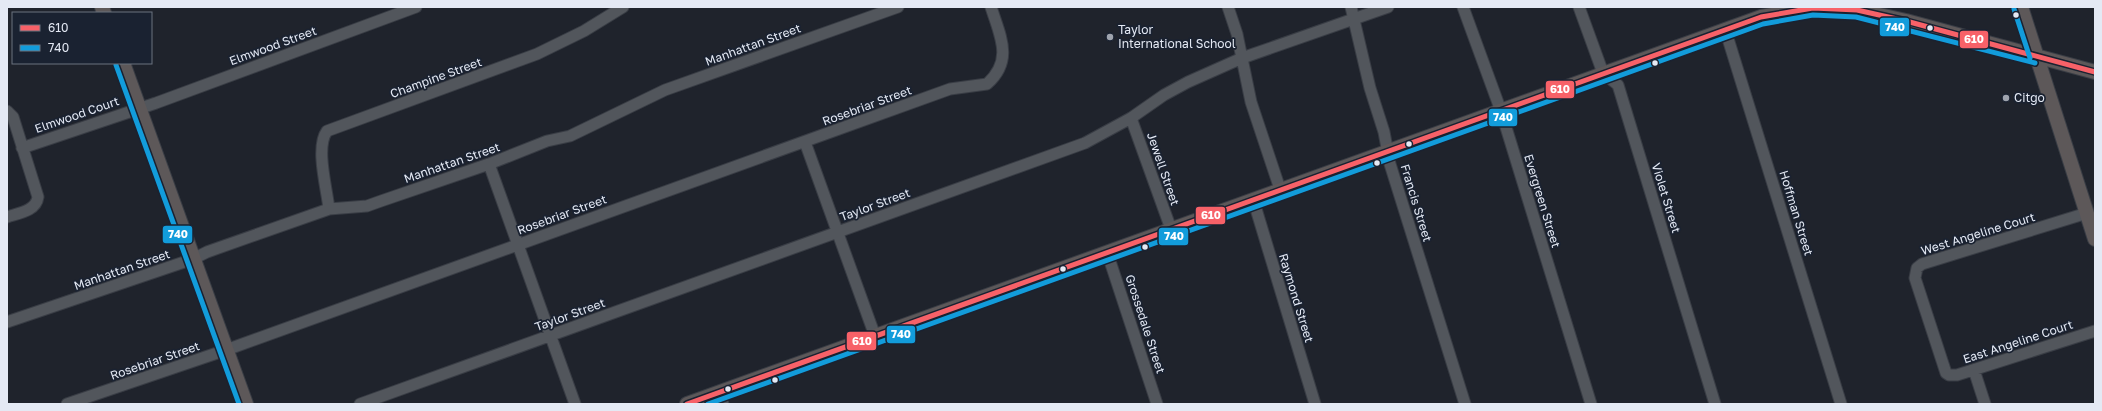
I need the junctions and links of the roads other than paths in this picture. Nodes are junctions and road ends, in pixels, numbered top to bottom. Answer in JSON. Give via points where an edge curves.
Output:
{"nodes":[{"id":1,"x":416,"y":7,"type":"edge"},
{"id":2,"x":623,"y":7,"type":"edge"},
{"id":3,"x":898,"y":7,"type":"edge"},
{"id":4,"x":991,"y":7,"type":"edge"},
{"id":5,"x":1228,"y":7,"type":"edge"},
{"id":6,"x":1351,"y":7,"type":"edge"},
{"id":7,"x":1388,"y":7,"type":"edge"},
{"id":8,"x":1463,"y":7,"type":"edge"},
{"id":9,"x":1579,"y":7,"type":"edge"},
{"id":10,"x":2021,"y":7,"type":"edge"},
{"id":11,"x":1354,"y":19,"type":"junction"},
{"id":12,"x":1725,"y":29,"type":"junction"},
{"id":13,"x":2037,"y":56,"type":"junction"},
{"id":14,"x":1242,"y":58,"type":"junction"},
{"id":15,"x":123,"y":64,"type":"edge"},
{"id":16,"x":2095,"y":72,"type":"edge"},
{"id":17,"x":1603,"y":73,"type":"junction"},
{"id":18,"x":140,"y":108,"type":"junction"},
{"id":19,"x":7,"y":111,"type":"edge"},
{"id":20,"x":1501,"y":111,"type":"junction"},
{"id":21,"x":1131,"y":118,"type":"junction"},
{"id":22,"x":806,"y":142,"type":"junction"},
{"id":23,"x":22,"y":148,"type":"junction"},
{"id":24,"x":1387,"y":150,"type":"junction"},
{"id":25,"x":489,"y":164,"type":"junction"},
{"id":26,"x":1280,"y":190,"type":"junction"},
{"id":27,"x":1253,"y":199,"type":"junction"},
{"id":28,"x":330,"y":209,"type":"junction"},
{"id":29,"x":2087,"y":213,"type":"junction"},
{"id":30,"x":7,"y":217,"type":"edge"},
{"id":31,"x":1171,"y":229,"type":"junction"},
{"id":32,"x":838,"y":232,"type":"junction"},
{"id":33,"x":2095,"y":239,"type":"edge"},
{"id":34,"x":518,"y":245,"type":"junction"},
{"id":35,"x":1107,"y":252,"type":"junction"},
{"id":36,"x":193,"y":259,"type":"junction"},
{"id":37,"x":7,"y":322,"type":"edge"},
{"id":38,"x":2095,"y":331,"type":"edge"},
{"id":39,"x":551,"y":336,"type":"junction"},
{"id":40,"x":875,"y":336,"type":"junction"},
{"id":41,"x":226,"y":350,"type":"junction"},
{"id":42,"x":1974,"y":370,"type":"junction"},
{"id":43,"x":1948,"y":375,"type":"joint"},
{"id":44,"x":721,"y":398,"type":"edge"},
{"id":45,"x":1154,"y":403,"type":"edge"},
{"id":46,"x":67,"y":404,"type":"edge"},
{"id":47,"x":246,"y":404,"type":"edge"},
{"id":48,"x":360,"y":404,"type":"edge"},
{"id":49,"x":576,"y":404,"type":"edge"},
{"id":50,"x":687,"y":404,"type":"edge"},
{"id":51,"x":1315,"y":404,"type":"edge"},
{"id":52,"x":1465,"y":404,"type":"edge"},
{"id":53,"x":1591,"y":404,"type":"edge"},
{"id":54,"x":1715,"y":404,"type":"edge"},
{"id":55,"x":1841,"y":404,"type":"edge"},
{"id":56,"x":1984,"y":404,"type":"edge"}],
"edges":[{"from":1,"to":18,"type":"street","name":"Elmwood Street"},
{"from":2,"to":28,"type":"street","name":"Champine Street","via":[[584,31],[537,54],[327,131],[323,136],[322,153]]},
{"from":3,"to":25,"type":"street","name":"Manhattan Street","via":[[664,90],[570,136],[547,141]]},
{"from":4,"to":22,"type":"street","name":"Rosebriar Street","via":[[1004,54],[1001,67],[987,84],[950,90]]},
{"from":5,"to":14,"type":"street"},
{"from":6,"to":11,"type":"street","name":"Francis Street"},
{"from":7,"to":11,"type":"street","name":"Taylor Street"},
{"from":8,"to":20,"type":"street","name":"Evergreen Street"},
{"from":9,"to":17,"type":"street"},
{"from":10,"to":13,"type":"main road"},
{"from":11,"to":14,"type":"street","name":"Taylor Street"},
{"from":11,"to":24,"type":"street","name":"Francis Street"},
{"from":12,"to":13,"type":"main road","via":[[1789,11],[1832,8],[1878,14]]},
{"from":12,"to":17,"type":"main road"},
{"from":12,"to":55,"type":"street","name":"Hoffman Street"},
{"from":13,"to":16,"type":"main road"},
{"from":13,"to":29,"type":"main road"},
{"from":14,"to":21,"type":"street","name":"Taylor Street","via":[[1172,90]]},
{"from":14,"to":26,"type":"street","via":[[1251,102]]},
{"from":15,"to":18,"type":"main road"},
{"from":17,"to":20,"type":"main road"},
{"from":17,"to":54,"type":"street","name":"Violet Street","via":[[1618,85]]},
{"from":18,"to":23,"type":"street","name":"Elmwood Court"},
{"from":18,"to":36,"type":"main road"},
{"from":19,"to":23,"type":"street","name":"Elmwood Court","via":[[13,117]]},
{"from":20,"to":24,"type":"main road"},
{"from":20,"to":53,"type":"street","name":"Evergreen Street"},
{"from":21,"to":31,"type":"street","name":"Jewell Street"},
{"from":21,"to":32,"type":"street","name":"Taylor Street","via":[[1084,143]]},
{"from":22,"to":32,"type":"street"},
{"from":22,"to":34,"type":"street","name":"Rosebriar Street"},
{"from":23,"to":30,"type":"street","name":"Elmwood Court","via":[[38,193],[37,202],[31,209]]},
{"from":24,"to":26,"type":"main road"},
{"from":24,"to":52,"type":"street","name":"Francis Street"},
{"from":25,"to":28,"type":"street","name":"Manhattan Street","via":[[367,206]]},
{"from":25,"to":34,"type":"street"},
{"from":26,"to":27,"type":"main road"},
{"from":27,"to":31,"type":"main road"},
{"from":27,"to":51,"type":"street","name":"Raymond Street"},
{"from":28,"to":36,"type":"street","name":"Manhattan Street"},
{"from":29,"to":33,"type":"main road"},
{"from":29,"to":43,"type":"street","name":"West Angeline Court","via":[[1922,264],[1917,268],[1915,278]]},
{"from":31,"to":35,"type":"main road"},
{"from":32,"to":39,"type":"street","name":"Taylor Street"},
{"from":32,"to":40,"type":"street"},
{"from":34,"to":39,"type":"street"},
{"from":34,"to":41,"type":"street","name":"Rosebriar Street"},
{"from":35,"to":40,"type":"main road"},
{"from":35,"to":45,"type":"street","name":"Grossedale Street"},
{"from":36,"to":37,"type":"street","name":"Manhattan Street"},
{"from":36,"to":41,"type":"main road"},
{"from":38,"to":42,"type":"street","name":"East Angeline Court"},
{"from":39,"to":48,"type":"street","name":"Taylor Street"},
{"from":39,"to":49,"type":"street"},
{"from":40,"to":44,"type":"main road"},
{"from":41,"to":46,"type":"street","name":"Rosebriar Street"},
{"from":41,"to":47,"type":"main road"},
{"from":42,"to":43,"type":"street","name":"East Angeline Court"},
{"from":42,"to":56,"type":"street"},
{"from":44,"to":50,"type":"main road"}]}
